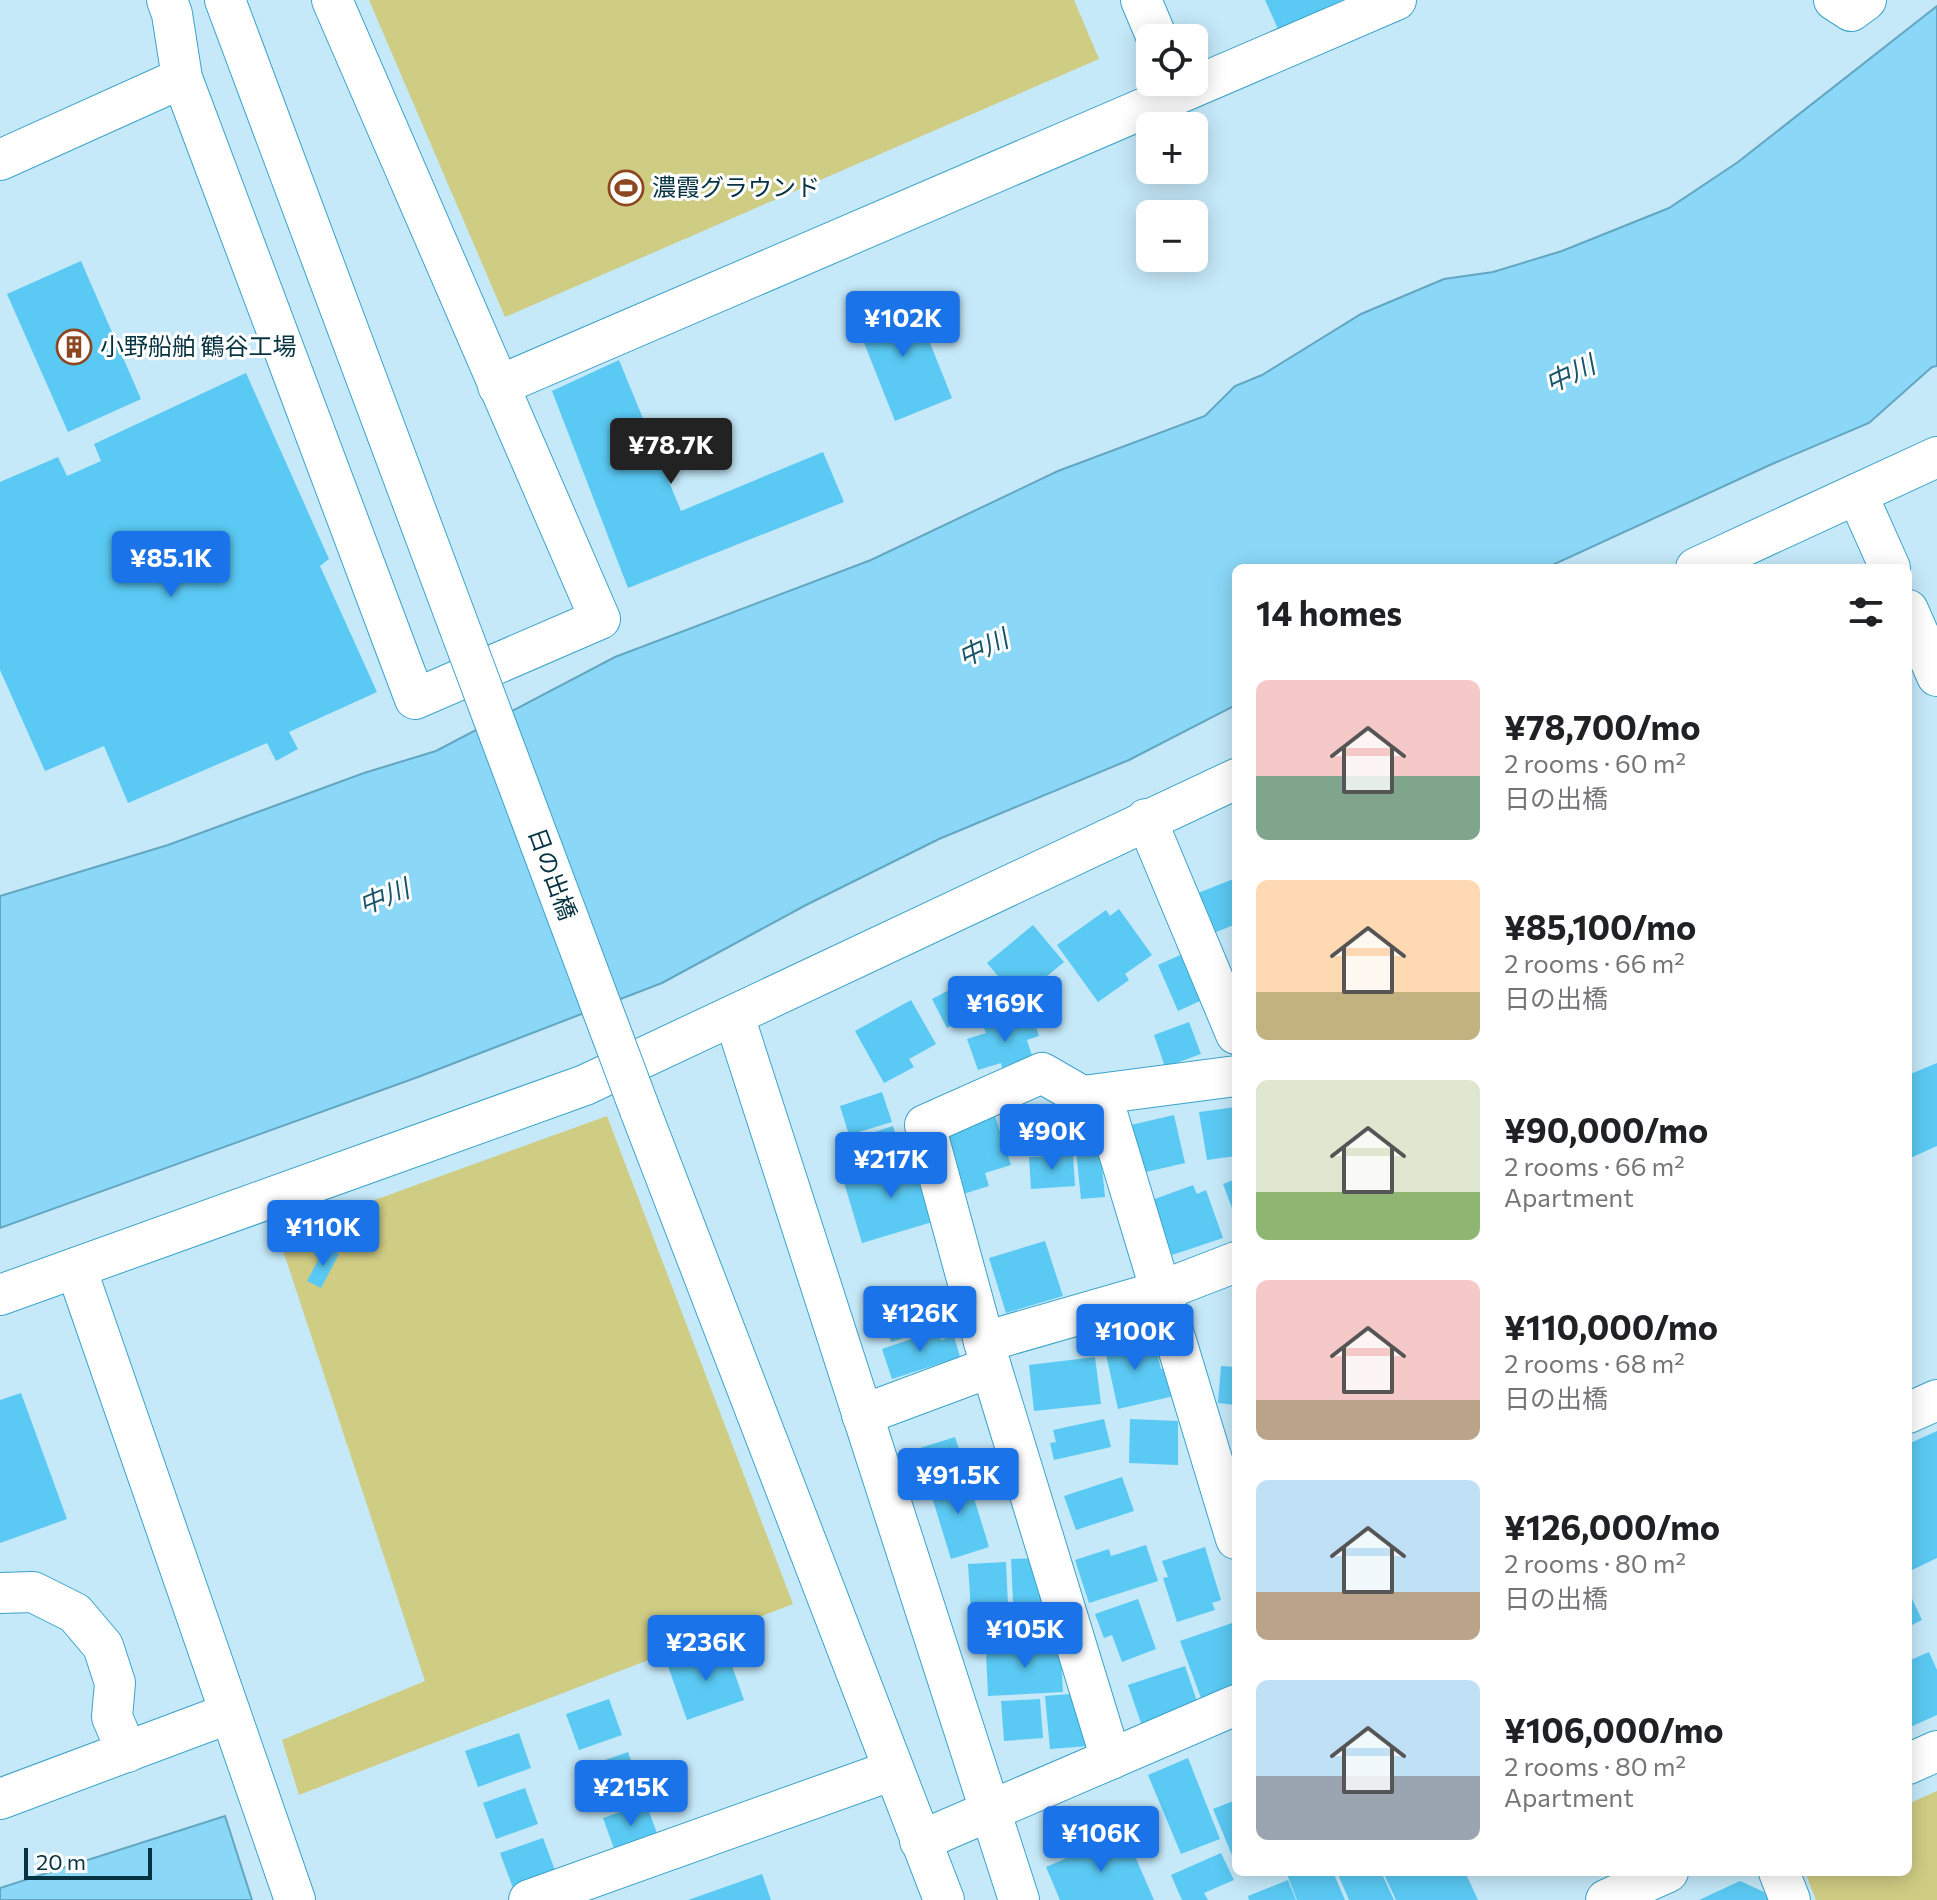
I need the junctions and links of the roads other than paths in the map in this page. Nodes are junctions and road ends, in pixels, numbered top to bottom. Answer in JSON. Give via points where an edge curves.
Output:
{"nodes":[{"id":1,"x":225,"y":0,"type":"edge"},
{"id":2,"x":332,"y":0,"type":"edge"},
{"id":3,"x":1141,"y":0,"type":"edge"},
{"id":4,"x":1396,"y":0,"type":"edge"},
{"id":5,"x":1834,"y":0,"type":"edge"},
{"id":6,"x":1866,"y":0,"type":"edge"},
{"id":7,"x":175,"y":5,"type":"edge"},
{"id":8,"x":1151,"y":24,"type":"edge"},
{"id":9,"x":1208,"y":75,"type":"edge"},
{"id":10,"x":182,"y":78,"type":"junction"},
{"id":11,"x":1158,"y":96,"type":"edge"},
{"id":12,"x":0,"y":160,"type":"edge"},
{"id":13,"x":498,"y":386,"type":"junction"},
{"id":14,"x":1937,"y":457,"type":"edge"},
{"id":15,"x":1857,"y":494,"type":"junction"},
{"id":16,"x":1705,"y":564,"type":"edge"},
{"id":17,"x":1888,"y":564,"type":"edge"},
{"id":18,"x":1912,"y":619,"type":"edge"},
{"id":19,"x":1937,"y":676,"type":"edge"},
{"id":20,"x":1232,"y":781,"type":"edge"},
{"id":21,"x":1146,"y":819,"type":"junction"},
{"id":22,"x":734,"y":1016,"type":"junction"},
{"id":23,"x":1232,"y":1024,"type":"edge"},
{"id":24,"x":1232,"y":1077,"type":"edge"},
{"id":25,"x":1083,"y":1096,"type":"junction"},
{"id":26,"x":1232,"y":1264,"type":"edge"},
{"id":27,"x":76,"y":1268,"type":"junction"},
{"id":28,"x":1161,"y":1291,"type":"junction"},
{"id":29,"x":0,"y":1295,"type":"edge"},
{"id":30,"x":987,"y":1355,"type":"junction"},
{"id":31,"x":1937,"y":1400,"type":"edge"},
{"id":32,"x":1912,"y":1411,"type":"edge"},
{"id":33,"x":862,"y":1415,"type":"junction"},
{"id":34,"x":1232,"y":1526,"type":"edge"},
{"id":35,"x":0,"y":1593,"type":"edge"},
{"id":36,"x":1232,"y":1707,"type":"edge"},
{"id":37,"x":230,"y":1713,"type":"junction"},
{"id":38,"x":1937,"y":1751,"type":"edge"},
{"id":39,"x":127,"y":1752,"type":"junction"},
{"id":40,"x":1111,"y":1759,"type":"junction"},
{"id":41,"x":1912,"y":1762,"type":"edge"},
{"id":42,"x":893,"y":1770,"type":"junction"},
{"id":43,"x":0,"y":1799,"type":"edge"},
{"id":44,"x":988,"y":1812,"type":"junction"},
{"id":45,"x":920,"y":1841,"type":"junction"},
{"id":46,"x":1659,"y":1876,"type":"edge"},
{"id":47,"x":1781,"y":1876,"type":"edge"},
{"id":48,"x":295,"y":1900,"type":"edge"},
{"id":49,"x":529,"y":1900,"type":"edge"},
{"id":50,"x":944,"y":1900,"type":"edge"},
{"id":51,"x":1019,"y":1900,"type":"edge"},
{"id":52,"x":1606,"y":1900,"type":"edge"},
{"id":53,"x":1790,"y":1900,"type":"edge"}],
"edges":[{"from":1,"to":42,"type":"street","name":"日の出橋","bridge":true},
{"from":2,"to":13,"type":"street"},
{"from":3,"to":8,"type":"street"},
{"from":4,"to":9,"type":"street"},
{"from":5,"to":6,"type":"street","via":[[1851,11]]},
{"from":7,"to":10,"type":"street"},
{"from":10,"to":12,"type":"street"},
{"from":10,"to":13,"type":"street","via":[[415,699],[600,619]]},
{"from":11,"to":13,"type":"street"},
{"from":14,"to":15,"type":"street"},
{"from":15,"to":16,"type":"street"},
{"from":15,"to":17,"type":"street"},
{"from":18,"to":19,"type":"street"},
{"from":20,"to":21,"type":"street"},
{"from":21,"to":22,"type":"street"},
{"from":21,"to":23,"type":"street"},
{"from":22,"to":27,"type":"street","via":[[585,1085]]},
{"from":22,"to":33,"type":"street"},
{"from":24,"to":25,"type":"street"},
{"from":25,"to":28,"type":"street","via":[[1106,1110]]},
{"from":25,"to":30,"type":"street","via":[[1042,1073],[925,1125]]},
{"from":26,"to":28,"type":"street"},
{"from":27,"to":29,"type":"street"},
{"from":27,"to":37,"type":"street"},
{"from":28,"to":30,"type":"street"},
{"from":28,"to":34,"type":"street"},
{"from":30,"to":33,"type":"street"},
{"from":30,"to":40,"type":"street"},
{"from":31,"to":32,"type":"street"},
{"from":33,"to":44,"type":"street"},
{"from":35,"to":39,"type":"street","via":[[33,1592],[75,1613],[103,1646],[115,1683],[112,1717]]},
{"from":36,"to":40,"type":"street"},
{"from":37,"to":39,"type":"street"},
{"from":37,"to":48,"type":"street"},
{"from":38,"to":41,"type":"street"},
{"from":39,"to":43,"type":"street"},
{"from":40,"to":44,"type":"street"},
{"from":42,"to":45,"type":"street","name":"日の出橋"},
{"from":42,"to":49,"type":"street"},
{"from":44,"to":45,"type":"street"},
{"from":44,"to":51,"type":"street"},
{"from":45,"to":50,"type":"street","name":"日の出橋"},
{"from":46,"to":52,"type":"street"},
{"from":47,"to":53,"type":"street"}]}
